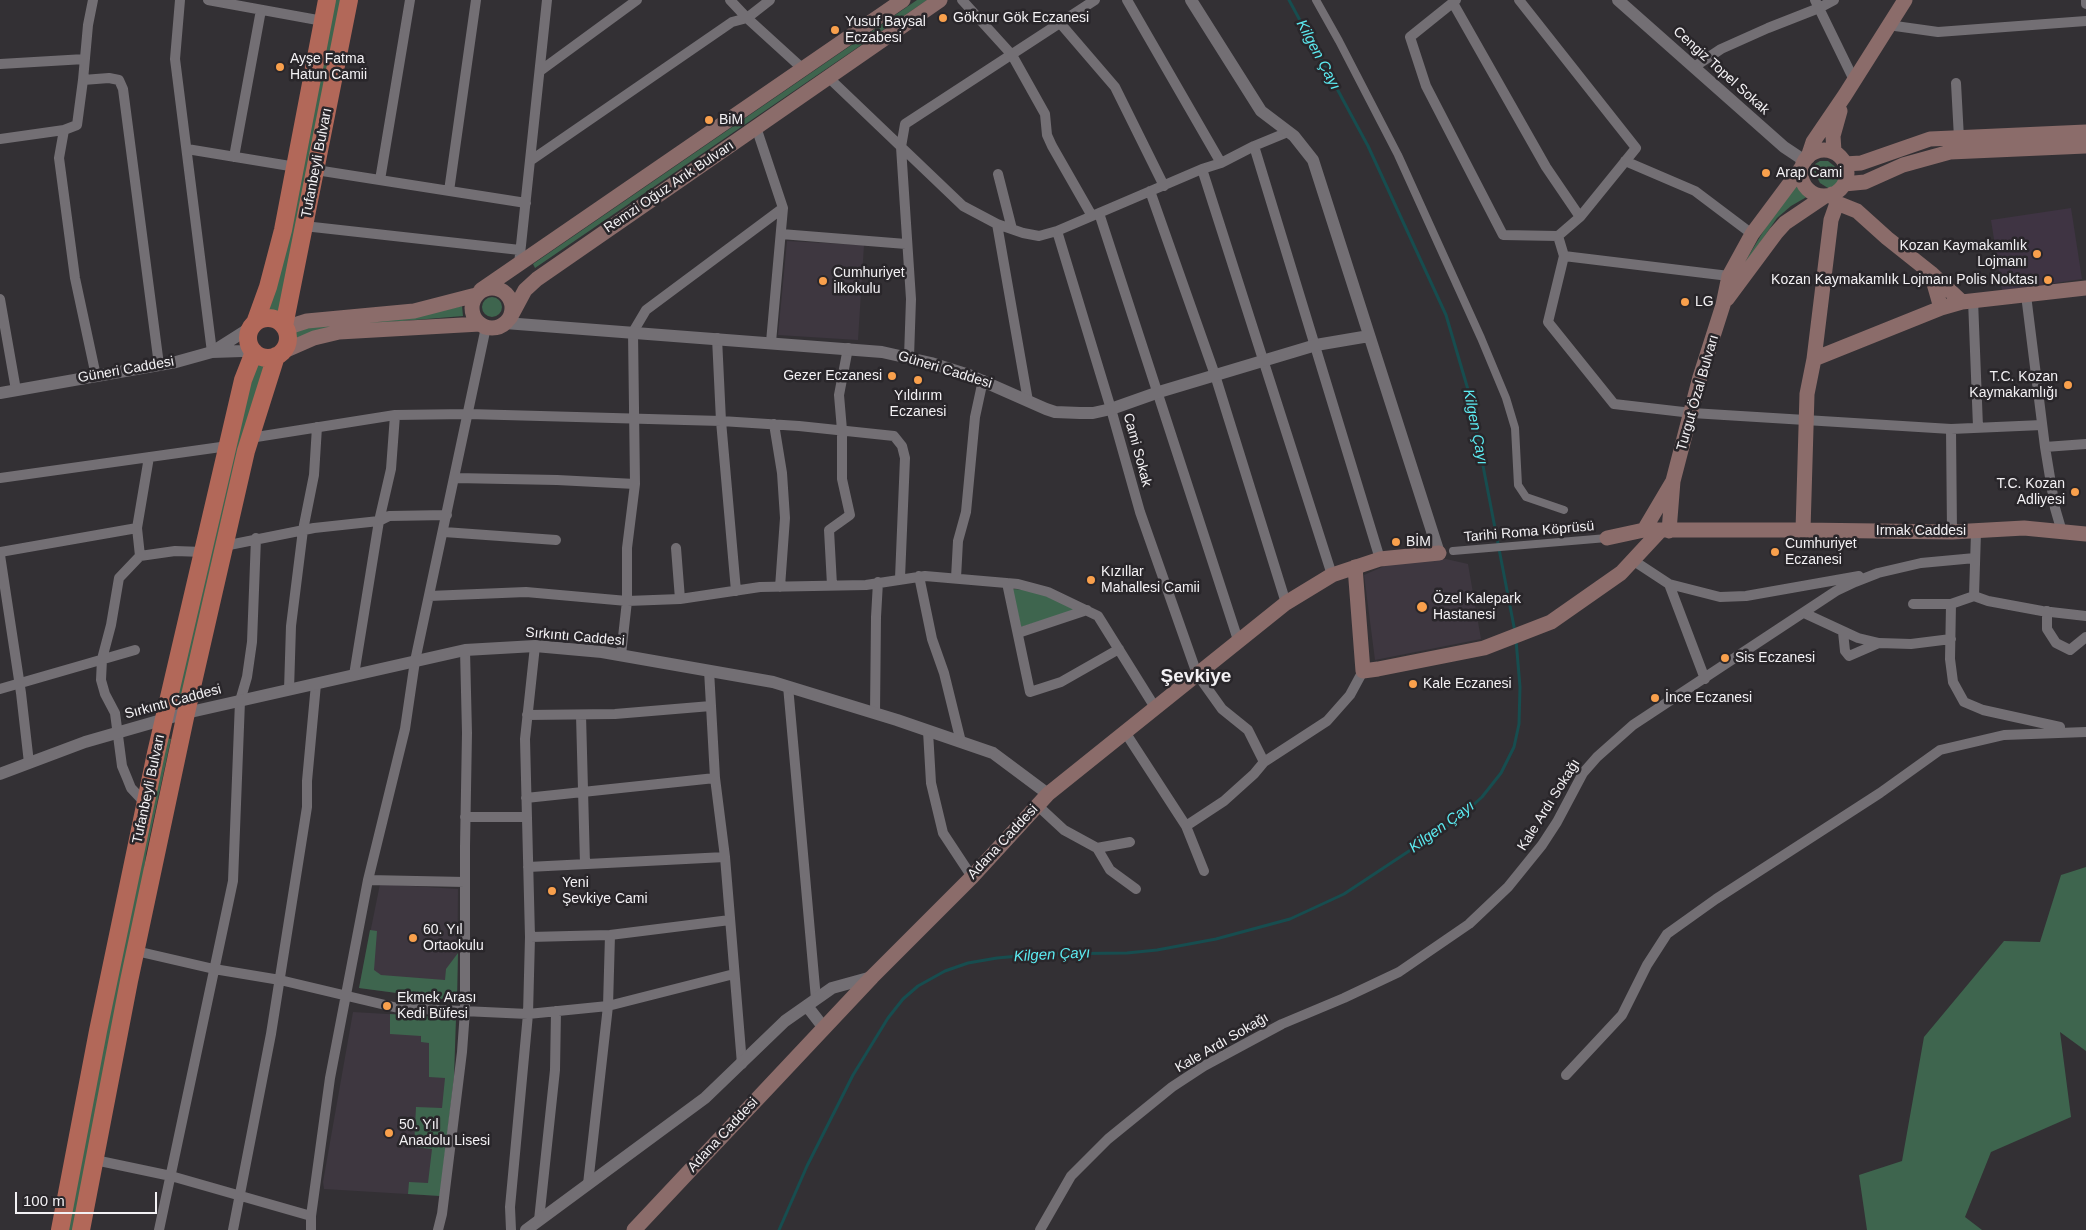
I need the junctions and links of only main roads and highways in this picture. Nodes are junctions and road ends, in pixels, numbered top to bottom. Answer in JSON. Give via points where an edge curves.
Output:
{"nodes":[{"id":1,"x":327,"y":0,"type":"edge"},
{"id":2,"x":349,"y":0,"type":"edge"},
{"id":3,"x":903,"y":0,"type":"edge"},
{"id":4,"x":940,"y":0,"type":"edge"},
{"id":5,"x":1905,"y":0,"type":"edge"},
{"id":6,"x":1845,"y":95,"type":"junction"},
{"id":7,"x":2086,"y":132,"type":"edge"},
{"id":8,"x":2086,"y":146,"type":"edge"},
{"id":9,"x":1841,"y":159,"type":"junction"},
{"id":10,"x":1805,"y":162,"type":"junction"},
{"id":11,"x":1836,"y":192,"type":"junction"},
{"id":12,"x":1931,"y":273,"type":"junction"},
{"id":13,"x":2086,"y":288,"type":"edge"},
{"id":14,"x":478,"y":292,"type":"junction"},
{"id":15,"x":1968,"y":301,"type":"junction"},
{"id":16,"x":1723,"y":305,"type":"junction"},
{"id":17,"x":1941,"y":308,"type":"junction"},
{"id":18,"x":508,"y":321,"type":"junction"},
{"id":19,"x":254,"y":325,"type":"junction"},
{"id":20,"x":483,"y":326,"type":"junction"},
{"id":21,"x":284,"y":327,"type":"junction"},
{"id":22,"x":253,"y":350,"type":"junction"},
{"id":23,"x":279,"y":354,"type":"junction"},
{"id":24,"x":1814,"y":359,"type":"junction"},
{"id":25,"x":1673,"y":481,"type":"junction"},
{"id":26,"x":1644,"y":530,"type":"junction"},
{"id":27,"x":1803,"y":530,"type":"junction"},
{"id":28,"x":1664,"y":531,"type":"junction"},
{"id":29,"x":2086,"y":534,"type":"edge"},
{"id":30,"x":1607,"y":538,"type":"road end"},
{"id":31,"x":1446,"y":552,"type":"road end"},
{"id":32,"x":1355,"y":567,"type":"junction"},
{"id":33,"x":910,"y":939,"type":"junction"},
{"id":34,"x":60,"y":1230,"type":"edge"},
{"id":35,"x":82,"y":1230,"type":"edge"},
{"id":36,"x":634,"y":1230,"type":"edge"},
{"id":37,"x":646,"y":1230,"type":"edge"}],
"edges":[{"from":1,"to":19,"type":"highway","name":"Tufanbeyli Bulvarı","via":[[276,258]]},
{"from":2,"to":21,"type":"highway","name":"Tufanbeyli Bulvarı"},
{"from":3,"to":14,"type":"main road","name":"Remzi Oğuz Arık Bulvarı","via":[[520,257]]},
{"from":4,"to":18,"type":"main road","name":"Remzi Oğuz Arık Bulvarı","via":[[537,279],[521,297]]},
{"from":5,"to":6,"type":"main road","name":"Turgut Özal Bulvarı"},
{"from":6,"to":9,"type":"main road","name":"Turgut Özal Bulvarı","via":[[1832,143]]},
{"from":6,"to":10,"type":"main road","name":"Turgut Özal Bulvarı","via":[[1813,142]]},
{"from":7,"to":9,"type":"main road","via":[[1930,139],[1861,163]]},
{"from":8,"to":11,"type":"main road","via":[[1950,152],[1903,165]]},
{"from":9,"to":10,"type":"main road","via":[[1824,150],[1816,152]]},
{"from":9,"to":11,"type":"main road","name":"Turgut Özal Bulvarı","via":[[1847,174]]},
{"from":10,"to":11,"type":"main road","via":[[1803,181],[1806,187],[1812,192]]},
{"from":10,"to":16,"type":"main road","name":"Turgut Özal Bulvarı","via":[[1752,234],[1729,276]]},
{"from":11,"to":12,"type":"main road"},
{"from":11,"to":16,"type":"main road","name":"Turgut Özal Bulvarı","via":[[1776,232]]},
{"from":11,"to":24,"type":"main road"},
{"from":12,"to":15,"type":"main road"},
{"from":12,"to":17,"type":"main road"},
{"from":13,"to":15,"type":"main road"},
{"from":14,"to":18,"type":"main road","via":[[494,287],[506,292],[512,305]]},
{"from":14,"to":20,"type":"main road","via":[[473,300],[472,314]]},
{"from":14,"to":21,"type":"main road","via":[[414,311],[307,321]]},
{"from":15,"to":17,"type":"main road"},
{"from":16,"to":25,"type":"main road","name":"Turgut Özal Bulvarı"},
{"from":17,"to":24,"type":"main road"},
{"from":18,"to":20,"type":"main road","name":"Güneri Caddesi","via":[[493,328]]},
{"from":19,"to":21,"type":"highway","via":[[270,318]]},
{"from":19,"to":22,"type":"highway","name":"Tufanbeyli Bulvarı","via":[[248,337]]},
{"from":20,"to":23,"type":"main road","name":"Güneri Caddesi","via":[[339,332],[314,338]]},
{"from":21,"to":23,"type":"highway","name":"Tufanbeyli Bulvarı","via":[[287,345]]},
{"from":22,"to":23,"type":"highway","via":[[264,357]]},
{"from":22,"to":34,"type":"highway","name":"Tufanbeyli Bulvarı","via":[[243,380],[146,804]]},
{"from":23,"to":35,"type":"highway","name":"Tufanbeyli Bulvarı","via":[[250,438],[186,712]]},
{"from":24,"to":27,"type":"main road","via":[[1807,394]]},
{"from":25,"to":26,"type":"main road"},
{"from":25,"to":28,"type":"main road"},
{"from":26,"to":28,"type":"main road","name":"Irmak Caddesi"},
{"from":26,"to":30,"type":"main road","name":"Irmak Caddesi"},
{"from":27,"to":28,"type":"main road","name":"Irmak Caddesi"},
{"from":27,"to":29,"type":"main road","name":"Irmak Caddesi","via":[[1976,532],[2024,528]]},
{"from":28,"to":32,"type":"main road","via":[[1621,573],[1551,622],[1484,648],[1378,669],[1362,670]]},
{"from":31,"to":32,"type":"main road","name":"Adana Caddesi","via":[[1380,559]]},
{"from":32,"to":33,"type":"main road","name":"Adana Caddesi","via":[[1332,575],[1286,603],[1048,794]]},
{"from":33,"to":36,"type":"main road","name":"Adana Caddesi"},
{"from":33,"to":37,"type":"main road","via":[[876,983]]}]}
